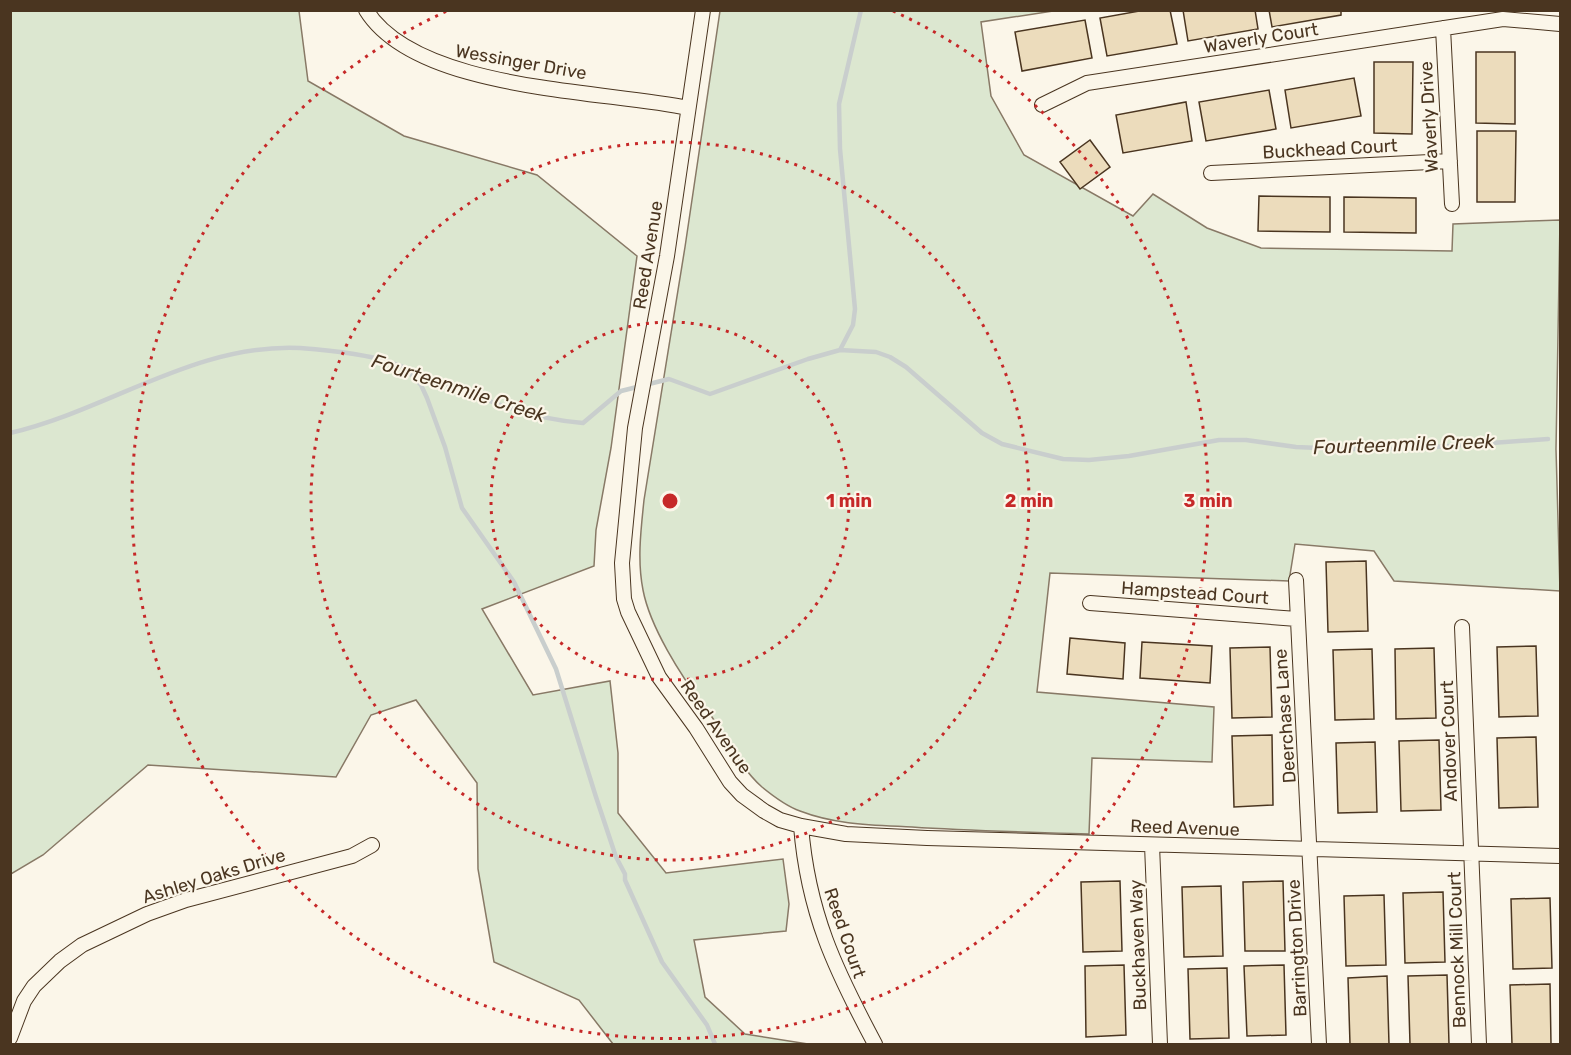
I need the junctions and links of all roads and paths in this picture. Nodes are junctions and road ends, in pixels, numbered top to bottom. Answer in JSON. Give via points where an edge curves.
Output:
{"nodes":[{"id":1,"x":366,"y":10,"type":"edge"},
{"id":2,"x":703,"y":10,"type":"edge"},
{"id":3,"x":1560,"y":24,"type":"edge"},
{"id":4,"x":1443,"y":28,"type":"junction"},
{"id":5,"x":1042,"y":105,"type":"dead end"},
{"id":6,"x":688,"y":108,"type":"junction"},
{"id":7,"x":1450,"y":161,"type":"junction"},
{"id":8,"x":1211,"y":173,"type":"dead end"},
{"id":9,"x":1452,"y":204,"type":"dead end"},
{"id":10,"x":1296,"y":580,"type":"dead end"},
{"id":11,"x":1090,"y":603,"type":"dead end"},
{"id":12,"x":1296,"y":619,"type":"junction"},
{"id":13,"x":1462,"y":627,"type":"dead end"},
{"id":14,"x":801,"y":826,"type":"junction"},
{"id":15,"x":372,"y":845,"type":"dead end"},
{"id":16,"x":1152,"y":845,"type":"junction"},
{"id":17,"x":1311,"y":849,"type":"junction"},
{"id":18,"x":1472,"y":854,"type":"junction"},
{"id":19,"x":1560,"y":856,"type":"edge"},
{"id":20,"x":10,"y":1038,"type":"edge"},
{"id":21,"x":875,"y":1044,"type":"edge"},
{"id":22,"x":1160,"y":1044,"type":"edge"},
{"id":23,"x":1320,"y":1044,"type":"edge"},
{"id":24,"x":1479,"y":1044,"type":"edge"}],
"edges":[{"from":1,"to":6,"type":"street","name":"Wessinger Drive","via":[[406,48],[451,69]]},
{"from":2,"to":6,"type":"street","name":"Reed Avenue"},
{"from":3,"to":4,"type":"street","name":"Waverly Court","via":[[1503,19]]},
{"from":4,"to":5,"type":"street","name":"Waverly Court","via":[[1087,83]]},
{"from":4,"to":7,"type":"street","name":"Waverly Drive"},
{"from":6,"to":14,"type":"street","name":"Reed Avenue","via":[[635,428],[621,563],[624,599],[659,677],[730,782],[764,811]]},
{"from":7,"to":8,"type":"street","name":"Buckhead Court"},
{"from":7,"to":9,"type":"street","name":"Waverly Drive"},
{"from":10,"to":12,"type":"street","name":"Deerchase Lane"},
{"from":11,"to":12,"type":"street","name":"Hampstead Court"},
{"from":12,"to":17,"type":"street","name":"Deerchase Lane"},
{"from":13,"to":18,"type":"street","name":"Andover Court"},
{"from":14,"to":16,"type":"street","name":"Reed Avenue","via":[[846,834]]},
{"from":14,"to":21,"type":"street","name":"Reed Court","via":[[818,920],[842,983]]},
{"from":15,"to":20,"type":"street","name":"Ashley Oaks Drive","via":[[352,855],[186,900],[82,945],[34,986]]},
{"from":16,"to":17,"type":"street","name":"Reed Avenue"},
{"from":16,"to":22,"type":"street","name":"Buckhaven Way"},
{"from":17,"to":18,"type":"street","name":"Reed Avenue"},
{"from":17,"to":23,"type":"street","name":"Barrington Drive"},
{"from":18,"to":19,"type":"street","name":"Reed Avenue"},
{"from":18,"to":24,"type":"street","name":"Bennock Mill Court"}]}
